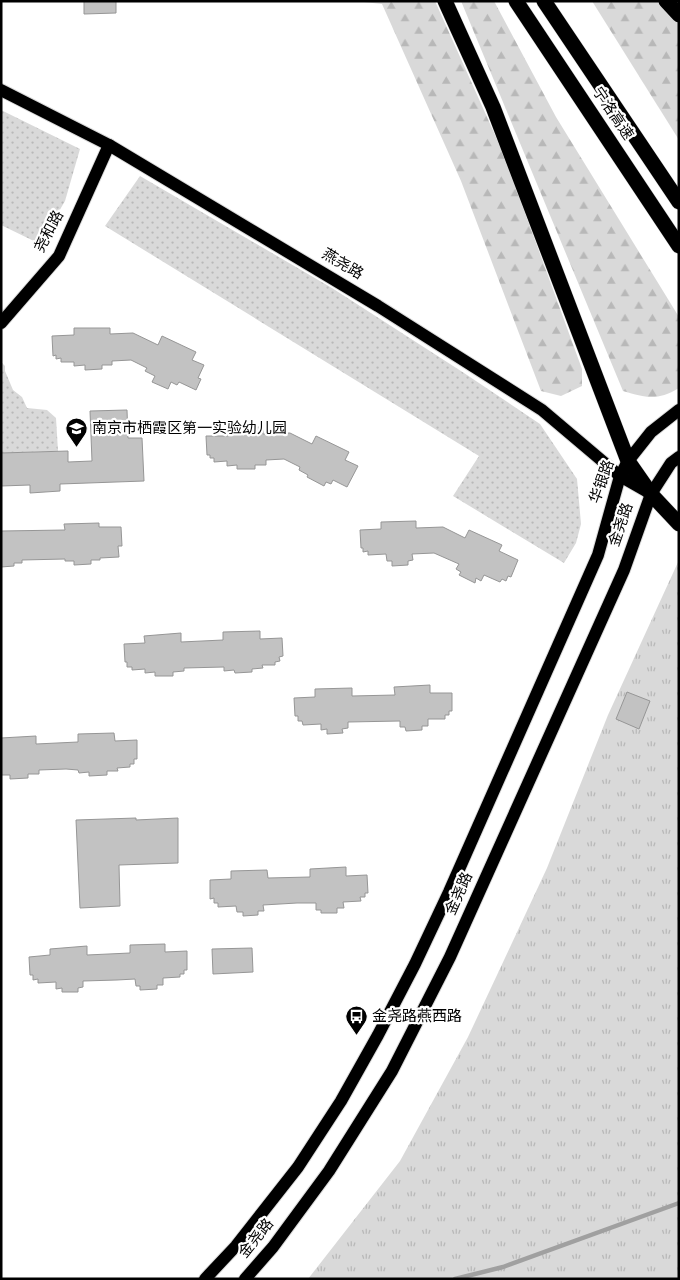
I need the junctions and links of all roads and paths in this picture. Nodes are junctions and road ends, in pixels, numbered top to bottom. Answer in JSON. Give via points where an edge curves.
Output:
{"nodes":[{"id":1,"x":445,"y":1,"type":"edge"},
{"id":2,"x":516,"y":1,"type":"edge"},
{"id":3,"x":544,"y":1,"type":"edge"},
{"id":4,"x":666,"y":1,"type":"edge"},
{"id":5,"x":679,"y":15,"type":"edge"},
{"id":6,"x":1,"y":90,"type":"edge"},
{"id":7,"x":109,"y":145,"type":"junction"},
{"id":8,"x":679,"y":202,"type":"edge"},
{"id":9,"x":679,"y":246,"type":"edge"},
{"id":10,"x":1,"y":324,"type":"edge"},
{"id":11,"x":679,"y":410,"type":"edge"},
{"id":12,"x":679,"y":457,"type":"edge"},
{"id":13,"x":628,"y":461,"type":"junction"},
{"id":14,"x":620,"y":476,"type":"junction"},
{"id":15,"x":651,"y":494,"type":"junction"},
{"id":16,"x":679,"y":524,"type":"edge"},
{"id":17,"x":598,"y":555,"type":"joint"},
{"id":18,"x":205,"y":1279,"type":"edge"},
{"id":19,"x":245,"y":1279,"type":"edge"}],
"edges":[{"from":1,"to":13,"type":"highway","via":[[493,107]]},
{"from":2,"to":9,"type":"highway","name":"宁洛高速"},
{"from":3,"to":8,"type":"highway","name":"宁洛高速"},
{"from":4,"to":5,"type":"highway"},
{"from":6,"to":7,"type":"main road","name":"燕尧路"},
{"from":7,"to":10,"type":"main road","name":"尧和路","via":[[59,256]]},
{"from":7,"to":14,"type":"main road","name":"燕尧路","via":[[378,306],[542,410]]},
{"from":11,"to":13,"type":"main road","name":"华银路","via":[[651,432]]},
{"from":12,"to":15,"type":"main road","via":[[671,463]]},
{"from":13,"to":14,"type":"main road","name":"华银路"},
{"from":13,"to":15,"type":"highway"},
{"from":14,"to":15,"type":"main road","name":"燕尧路"},
{"from":14,"to":17,"type":"main road","name":"华银路"},
{"from":15,"to":16,"type":"highway"},
{"from":15,"to":19,"type":"main road","name":"金尧路","via":[[624,570],[596,633],[450,957],[392,1071],[329,1171]]},
{"from":17,"to":18,"type":"main road","name":"金尧路","via":[[449,892],[378,1036],[298,1167],[236,1246]]}]}
